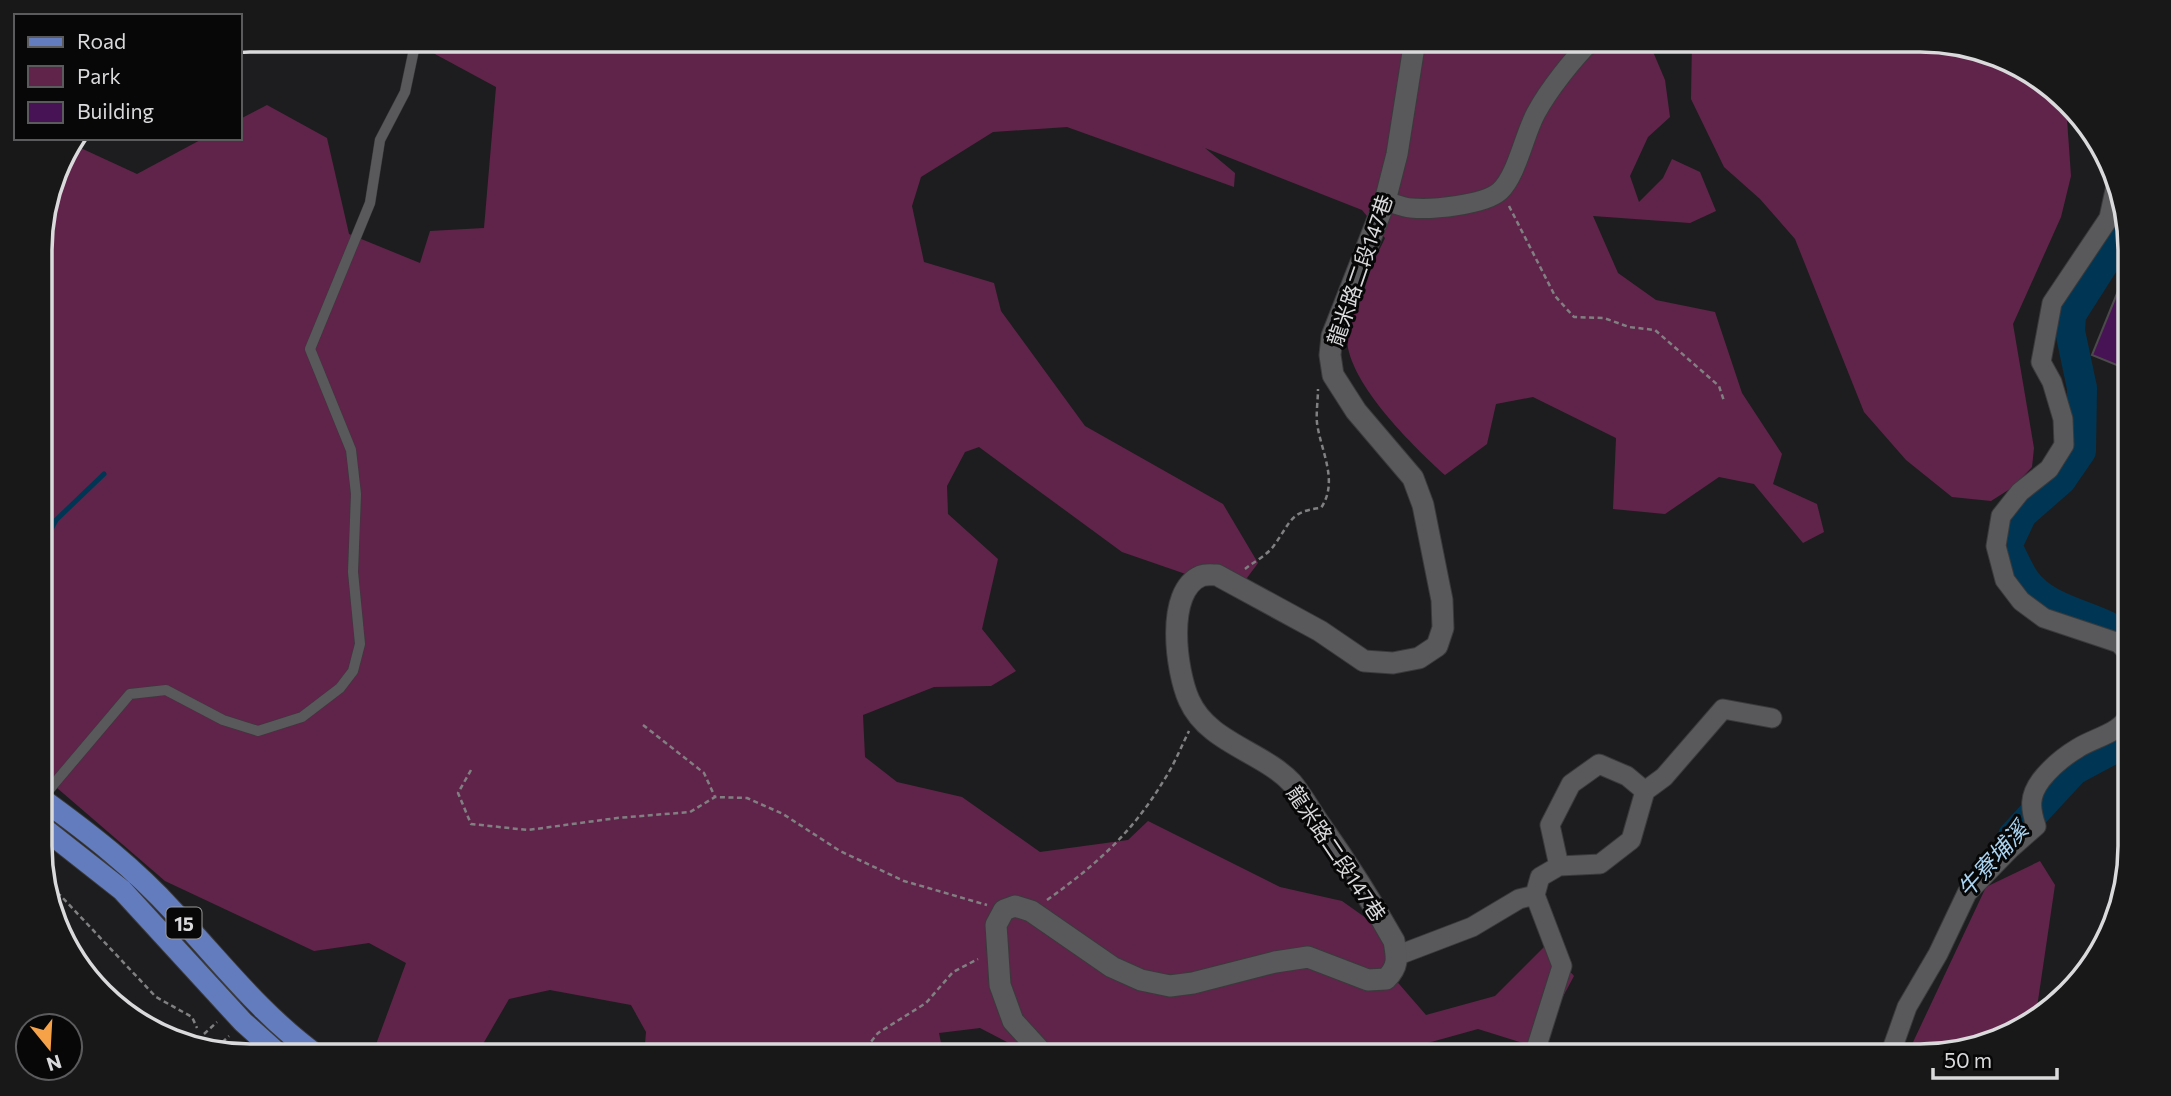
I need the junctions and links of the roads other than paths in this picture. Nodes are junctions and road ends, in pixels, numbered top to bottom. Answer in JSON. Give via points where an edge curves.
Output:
{"nodes":[{"id":1,"x":1413,"y":52,"type":"edge"},
{"id":2,"x":1583,"y":52,"type":"edge"},
{"id":3,"x":413,"y":53,"type":"edge"},
{"id":4,"x":1385,"y":201,"type":"junction"},
{"id":5,"x":2113,"y":202,"type":"edge"},
{"id":6,"x":2118,"y":643,"type":"edge"},
{"id":7,"x":1772,"y":718,"type":"dead end"},
{"id":8,"x":2118,"y":726,"type":"edge"},
{"id":9,"x":52,"y":786,"type":"edge"},
{"id":10,"x":1644,"y":791,"type":"junction"},
{"id":11,"x":52,"y":806,"type":"edge"},
{"id":12,"x":52,"y":835,"type":"edge"},
{"id":13,"x":1559,"y":866,"type":"junction"},
{"id":14,"x":1535,"y":895,"type":"junction"},
{"id":15,"x":1396,"y":956,"type":"junction"},
{"id":16,"x":1538,"y":1043,"type":"edge"},
{"id":17,"x":1893,"y":1043,"type":"edge"},
{"id":18,"x":268,"y":1044,"type":"edge"},
{"id":19,"x":303,"y":1044,"type":"edge"},
{"id":20,"x":1034,"y":1044,"type":"edge"}],
"edges":[{"from":1,"to":4,"type":"street","name":"龍米路二段147巷"},
{"from":2,"to":4,"type":"street","via":[[1537,111],[1501,191],[1467,205],[1411,208]]},
{"from":3,"to":9,"type":"lane","via":[[405,92],[380,139],[370,203],[310,349],[351,450],[356,494],[353,572],[360,644],[353,671],[340,688],[302,717],[258,731],[223,720],[166,690],[130,694]]},
{"from":4,"to":15,"type":"street","name":"龍米路二段147巷","via":[[1332,336],[1330,355],[1333,374],[1356,411],[1413,478],[1423,505],[1442,600],[1443,628],[1437,646],[1419,658],[1393,663],[1364,661],[1320,631],[1217,575],[1203,575],[1192,582],[1181,598],[1177,626],[1180,670],[1189,701],[1213,730],[1266,761],[1291,783],[1387,928]]},
{"from":5,"to":6,"type":"street","via":[[2109,218],[2052,303],[2041,362],[2063,419],[2064,445],[2049,469],[2020,492],[2001,516],[1996,546],[2006,580],[2021,601],[2045,618]]},
{"from":7,"to":10,"type":"street","via":[[1723,709],[1664,777]]},
{"from":8,"to":17,"type":"street","via":[[2053,764],[2034,789],[2033,817],[2011,848],[1967,893],[1907,1007]]},
{"from":10,"to":13,"type":"street","via":[[1631,840],[1600,864]]},
{"from":10,"to":13,"type":"street","via":[[1627,776],[1599,764],[1571,785],[1549,825]]},
{"from":11,"to":19,"type":"main road","number":"15","via":[[129,866],[238,985]]},
{"from":12,"to":18,"type":"main road","number":"15","via":[[122,890]]},
{"from":13,"to":14,"type":"street","via":[[1540,877]]},
{"from":14,"to":15,"type":"street","via":[[1519,899],[1472,927]]},
{"from":14,"to":16,"type":"street","via":[[1562,966]]},
{"from":15,"to":20,"type":"street","via":[[1395,970],[1386,979],[1368,980],[1308,957],[1170,986],[1112,967],[1031,911],[1015,906],[1004,910],[996,925],[1000,985],[1013,1021]]}]}
